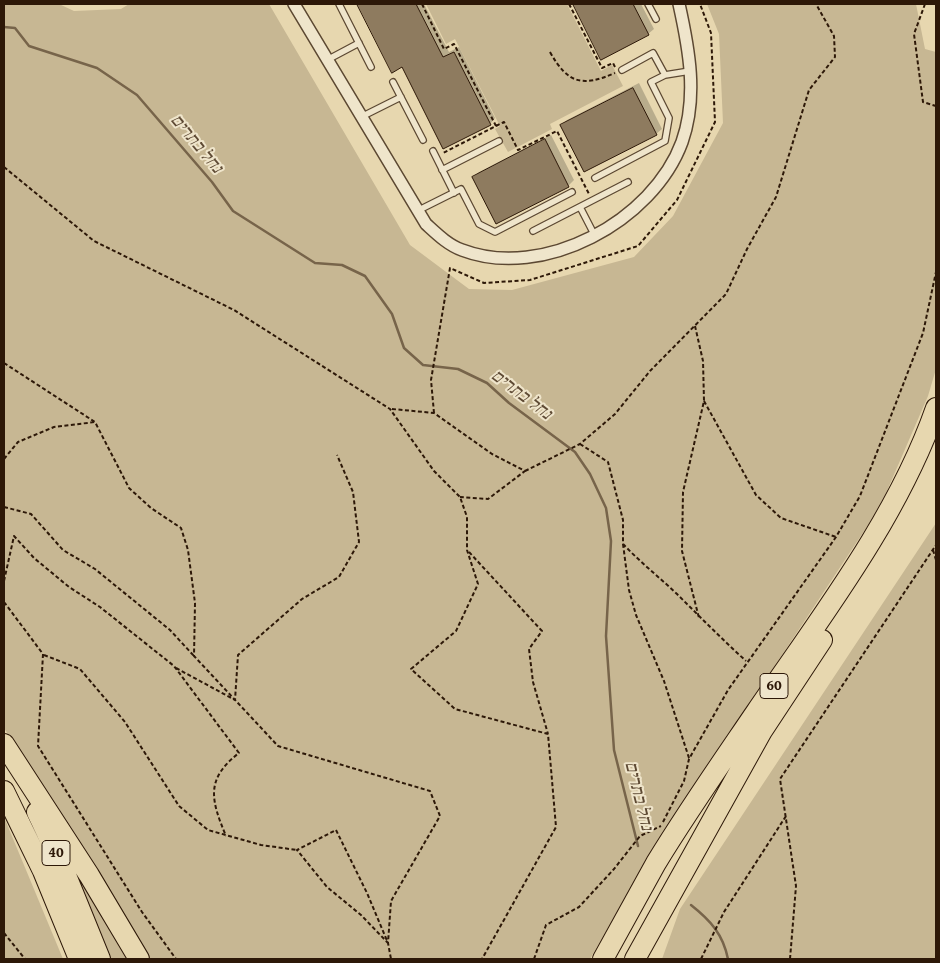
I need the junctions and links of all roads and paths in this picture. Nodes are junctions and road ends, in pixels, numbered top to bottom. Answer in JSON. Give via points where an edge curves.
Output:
{"nodes":[{"id":1,"x":294,"y":4,"type":"edge"},
{"id":2,"x":339,"y":4,"type":"edge"},
{"id":3,"x":422,"y":4,"type":"edge"},
{"id":4,"x":570,"y":4,"type":"edge"},
{"id":5,"x":648,"y":4,"type":"edge"},
{"id":6,"x":679,"y":4,"type":"edge"},
{"id":7,"x":816,"y":4,"type":"edge"},
{"id":8,"x":925,"y":4,"type":"edge"},
{"id":9,"x":656,"y":19,"type":"dead end"},
{"id":10,"x":359,"y":43,"type":"junction"},
{"id":11,"x":550,"y":52,"type":"dead end"},
{"id":12,"x":327,"y":60,"type":"junction"},
{"id":13,"x":371,"y":66,"type":"dead end"},
{"id":14,"x":622,"y":70,"type":"dead end"},
{"id":15,"x":690,"y":70,"type":"junction"},
{"id":16,"x":665,"y":75,"type":"junction"},
{"id":17,"x":393,"y":82,"type":"dead end"},
{"id":18,"x":401,"y":97,"type":"junction"},
{"id":19,"x":936,"y":106,"type":"edge"},
{"id":20,"x":361,"y":117,"type":"junction"},
{"id":21,"x":496,"y":126,"type":"junction"},
{"id":22,"x":423,"y":140,"type":"dead end"},
{"id":23,"x":499,"y":141,"type":"dead end"},
{"id":24,"x":434,"y":154,"type":"joint"},
{"id":25,"x":4,"y":167,"type":"edge"},
{"id":26,"x":442,"y":170,"type":"junction"},
{"id":27,"x":595,"y":178,"type":"dead end"},
{"id":28,"x":628,"y":182,"type":"dead end"},
{"id":29,"x":572,"y":192,"type":"dead end"},
{"id":30,"x":454,"y":193,"type":"junction"},
{"id":31,"x":593,"y":200,"type":"junction"},
{"id":32,"x":580,"y":207,"type":"junction"},
{"id":33,"x":417,"y":211,"type":"junction"},
{"id":34,"x":533,"y":231,"type":"dead end"},
{"id":35,"x":595,"y":236,"type":"junction"},
{"id":36,"x":936,"y":272,"type":"edge"},
{"id":37,"x":695,"y":326,"type":"junction"},
{"id":38,"x":4,"y":363,"type":"edge"},
{"id":39,"x":704,"y":402,"type":"junction"},
{"id":40,"x":936,"y":408,"type":"edge"},
{"id":41,"x":390,"y":409,"type":"junction"},
{"id":42,"x":96,"y":422,"type":"junction"},
{"id":43,"x":936,"y":435,"type":"edge"},
{"id":44,"x":580,"y":444,"type":"junction"},
{"id":45,"x":337,"y":455,"type":"dead end"},
{"id":46,"x":4,"y":460,"type":"edge"},
{"id":47,"x":525,"y":472,"type":"junction"},
{"id":48,"x":460,"y":497,"type":"junction"},
{"id":49,"x":4,"y":507,"type":"edge"},
{"id":50,"x":836,"y":537,"type":"junction"},
{"id":51,"x":623,"y":544,"type":"junction"},
{"id":52,"x":936,"y":545,"type":"edge"},
{"id":53,"x":467,"y":550,"type":"junction"},
{"id":54,"x":933,"y":550,"type":"junction"},
{"id":55,"x":936,"y":560,"type":"edge"},
{"id":56,"x":4,"y":581,"type":"edge"},
{"id":57,"x":4,"y":602,"type":"edge"},
{"id":58,"x":700,"y":618,"type":"junction"},
{"id":59,"x":43,"y":654,"type":"junction"},
{"id":60,"x":194,"y":656,"type":"junction"},
{"id":61,"x":747,"y":662,"type":"junction"},
{"id":62,"x":174,"y":666,"type":"junction"},
{"id":63,"x":235,"y":700,"type":"junction"},
{"id":64,"x":548,"y":734,"type":"junction"},
{"id":65,"x":4,"y":744,"type":"edge"},
{"id":66,"x":4,"y":750,"type":"edge"},
{"id":67,"x":690,"y":759,"type":"junction"},
{"id":68,"x":4,"y":791,"type":"edge"},
{"id":69,"x":786,"y":816,"type":"junction"},
{"id":70,"x":226,"y":836,"type":"junction"},
{"id":71,"x":297,"y":850,"type":"junction"},
{"id":72,"x":4,"y":933,"type":"edge"},
{"id":73,"x":388,"y":943,"type":"junction"},
{"id":74,"x":25,"y":959,"type":"edge"},
{"id":75,"x":79,"y":959,"type":"edge"},
{"id":76,"x":100,"y":959,"type":"edge"},
{"id":77,"x":139,"y":959,"type":"edge"},
{"id":78,"x":176,"y":959,"type":"edge"},
{"id":79,"x":391,"y":959,"type":"edge"},
{"id":80,"x":482,"y":959,"type":"edge"},
{"id":81,"x":534,"y":959,"type":"edge"},
{"id":82,"x":603,"y":959,"type":"edge"},
{"id":83,"x":635,"y":959,"type":"edge"},
{"id":84,"x":701,"y":959,"type":"edge"},
{"id":85,"x":790,"y":959,"type":"edge"}],
"edges":[{"from":1,"to":12,"type":"street"},
{"from":2,"to":10,"type":"lane"},
{"from":3,"to":21,"type":"path","via":[[444,49],[454,44]]},
{"from":4,"to":11,"type":"path","via":[[602,68],[613,63],[617,72],[591,82],[573,80],[560,69]]},
{"from":5,"to":9,"type":"lane"},
{"from":6,"to":15,"type":"street"},
{"from":7,"to":37,"type":"path","via":[[834,36],[835,57],[809,90],[776,196],[726,294]]},
{"from":8,"to":19,"type":"path","via":[[914,34],[924,102]]},
{"from":10,"to":12,"type":"lane"},
{"from":10,"to":13,"type":"lane"},
{"from":12,"to":20,"type":"street"},
{"from":14,"to":16,"type":"lane","via":[[654,53]]},
{"from":15,"to":16,"type":"lane"},
{"from":15,"to":35,"type":"street","via":[[692,95],[689,119],[671,165],[639,204]]},
{"from":16,"to":27,"type":"lane","via":[[651,82],[669,118],[664,141]]},
{"from":17,"to":18,"type":"lane"},
{"from":18,"to":20,"type":"lane"},
{"from":18,"to":22,"type":"lane"},
{"from":20,"to":33,"type":"street"},
{"from":21,"to":24,"type":"path"},
{"from":21,"to":31,"type":"path","via":[[504,122],[518,150],[557,131]]},
{"from":23,"to":26,"type":"lane"},
{"from":24,"to":26,"type":"lane"},
{"from":25,"to":41,"type":"path","via":[[94,242],[234,310]]},
{"from":26,"to":30,"type":"lane"},
{"from":28,"to":31,"type":"lane"},
{"from":29,"to":30,"type":"lane","via":[[495,232],[479,224],[461,189]]},
{"from":30,"to":33,"type":"lane"},
{"from":31,"to":32,"type":"lane"},
{"from":32,"to":34,"type":"lane"},
{"from":32,"to":35,"type":"lane"},
{"from":33,"to":35,"type":"street","via":[[441,239],[482,257],[534,256]]},
{"from":36,"to":50,"type":"path","via":[[923,333],[860,496]]},
{"from":37,"to":39,"type":"path","via":[[703,361]]},
{"from":37,"to":44,"type":"path","via":[[650,371],[615,414]]},
{"from":38,"to":42,"type":"path"},
{"from":39,"to":50,"type":"path","via":[[756,495],[781,518]]},
{"from":39,"to":58,"type":"path","via":[[683,492],[682,551]]},
{"from":40,"to":82,"type":"highway","number":"60","via":[[929,428],[860,561],[700,794]]},
{"from":41,"to":47,"type":"path","via":[[434,413],[492,454]]},
{"from":41,"to":48,"type":"path","via":[[434,471]]},
{"from":42,"to":46,"type":"path","via":[[54,427],[18,442]]},
{"from":42,"to":60,"type":"path","via":[[129,488],[181,528],[188,550],[196,603]]},
{"from":43,"to":83,"type":"highway","number":"60","via":[[922,471],[876,556],[762,731]]},
{"from":44,"to":47,"type":"path"},
{"from":44,"to":51,"type":"path","via":[[608,462],[623,520]]},
{"from":45,"to":63,"type":"path","via":[[353,492],[359,542],[339,577],[302,598],[238,655]]},
{"from":47,"to":48,"type":"path","via":[[488,498]]},
{"from":48,"to":53,"type":"path","via":[[467,517]]},
{"from":49,"to":60,"type":"path","via":[[31,514],[63,550],[95,568],[170,630]]},
{"from":50,"to":61,"type":"path"},
{"from":51,"to":58,"type":"path"},
{"from":51,"to":67,"type":"path","via":[[636,615],[664,681]]},
{"from":52,"to":54,"type":"path"},
{"from":53,"to":64,"type":"path","via":[[542,631],[529,649],[532,682]]},
{"from":53,"to":64,"type":"path","via":[[478,584],[456,631],[411,669],[455,709]]},
{"from":54,"to":55,"type":"path"},
{"from":54,"to":69,"type":"path","via":[[780,779]]},
{"from":56,"to":62,"type":"path","via":[[14,536],[68,587],[100,607]]},
{"from":57,"to":59,"type":"path"},
{"from":58,"to":61,"type":"path"},
{"from":59,"to":70,"type":"path","via":[[80,669],[125,722],[179,806],[208,830]]},
{"from":59,"to":78,"type":"path","via":[[38,746],[142,912]]},
{"from":60,"to":63,"type":"path"},
{"from":61,"to":67,"type":"path"},
{"from":62,"to":63,"type":"path"},
{"from":62,"to":70,"type":"path","via":[[239,753],[228,761],[214,782],[216,811]]},
{"from":63,"to":73,"type":"path","via":[[278,746],[430,791],[440,816],[391,901]]},
{"from":64,"to":80,"type":"path","via":[[556,827]]},
{"from":65,"to":77,"type":"highway"},
{"from":66,"to":76,"type":"highway","number":"40","via":[[61,863]]},
{"from":67,"to":81,"type":"path","via":[[684,781],[662,826],[640,836],[579,907],[546,926]]},
{"from":68,"to":75,"type":"highway","number":"40","via":[[43,871]]},
{"from":69,"to":84,"type":"path","via":[[724,912]]},
{"from":69,"to":85,"type":"path","via":[[796,886]]},
{"from":70,"to":71,"type":"path"},
{"from":71,"to":73,"type":"path","via":[[327,887]]},
{"from":71,"to":73,"type":"path","via":[[336,830]]},
{"from":72,"to":74,"type":"path"},
{"from":73,"to":79,"type":"path"}]}
